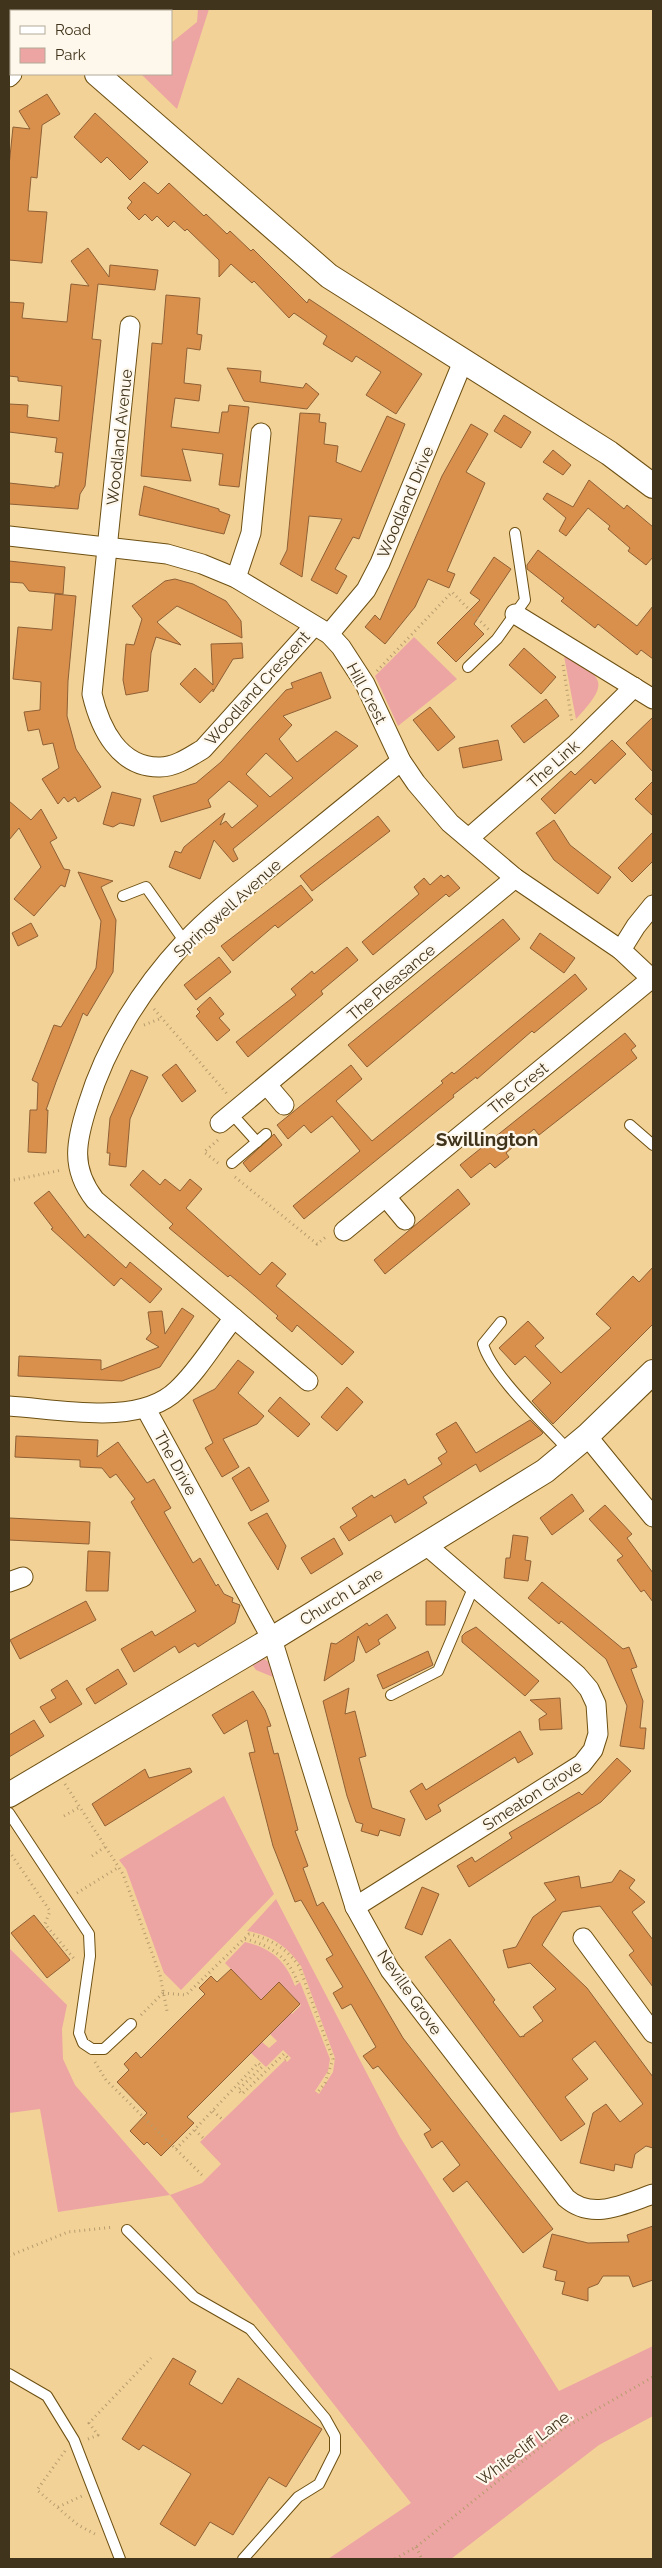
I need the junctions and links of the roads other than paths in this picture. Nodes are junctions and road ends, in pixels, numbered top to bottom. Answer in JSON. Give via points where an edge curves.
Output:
{"nodes":[{"id":1,"x":98,"y":75,"type":"edge"},
{"id":2,"x":130,"y":326,"type":"dead end"},
{"id":3,"x":464,"y":360,"type":"junction"},
{"id":4,"x":260,"y":433,"type":"dead end"},
{"id":5,"x":653,"y":486,"type":"edge"},
{"id":6,"x":515,"y":534,"type":"dead end"},
{"id":7,"x":9,"y":536,"type":"edge"},
{"id":8,"x":108,"y":548,"type":"junction"},
{"id":9,"x":236,"y":578,"type":"junction"},
{"id":10,"x":515,"y":614,"type":"junction"},
{"id":11,"x":321,"y":630,"type":"junction"},
{"id":12,"x":468,"y":667,"type":"dead end"},
{"id":13,"x":634,"y":687,"type":"junction"},
{"id":14,"x":653,"y":699,"type":"edge"},
{"id":15,"x":402,"y":761,"type":"junction"},
{"id":16,"x":469,"y":838,"type":"junction"},
{"id":17,"x":515,"y":878,"type":"junction"},
{"id":18,"x":123,"y":896,"type":"dead end"},
{"id":19,"x":653,"y":905,"type":"edge"},
{"id":20,"x":185,"y":942,"type":"junction"},
{"id":21,"x":621,"y":950,"type":"junction"},
{"id":22,"x":652,"y":980,"type":"edge"},
{"id":23,"x":267,"y":1085,"type":"junction"},
{"id":24,"x":284,"y":1105,"type":"dead end"},
{"id":25,"x":230,"y":1114,"type":"joint"},
{"id":26,"x":630,"y":1125,"type":"dead end"},
{"id":27,"x":266,"y":1134,"type":"dead end"},
{"id":28,"x":257,"y":1142,"type":"junction"},
{"id":29,"x":653,"y":1145,"type":"edge"},
{"id":30,"x":229,"y":1167,"type":"road end"},
{"id":31,"x":386,"y":1197,"type":"junction"},
{"id":32,"x":405,"y":1220,"type":"dead end"},
{"id":33,"x":344,"y":1231,"type":"road end"},
{"id":34,"x":234,"y":1318,"type":"junction"},
{"id":35,"x":501,"y":1322,"type":"dead end"},
{"id":36,"x":653,"y":1372,"type":"edge"},
{"id":37,"x":308,"y":1381,"type":"dead end"},
{"id":38,"x":9,"y":1406,"type":"edge"},
{"id":39,"x":146,"y":1409,"type":"junction"},
{"id":40,"x":579,"y":1444,"type":"junction"},
{"id":41,"x":653,"y":1517,"type":"edge"},
{"id":42,"x":425,"y":1544,"type":"junction"},
{"id":43,"x":474,"y":1586,"type":"junction"},
{"id":44,"x":272,"y":1639,"type":"junction"},
{"id":45,"x":391,"y":1695,"type":"dead end"},
{"id":46,"x":9,"y":1795,"type":"edge"},
{"id":47,"x":9,"y":1813,"type":"edge"},
{"id":48,"x":355,"y":1906,"type":"junction"},
{"id":49,"x":583,"y":1938,"type":"dead end"},
{"id":50,"x":131,"y":2024,"type":"road end"},
{"id":51,"x":653,"y":2033,"type":"edge"},
{"id":52,"x":653,"y":2194,"type":"edge"},
{"id":53,"x":127,"y":2230,"type":"road end"},
{"id":54,"x":9,"y":2374,"type":"edge"},
{"id":55,"x":120,"y":2559,"type":"edge"},
{"id":56,"x":243,"y":2559,"type":"edge"}],
"edges":[{"from":1,"to":3,"type":"street","via":[[329,276]]},
{"from":2,"to":8,"type":"street","name":"Woodland Avenue"},
{"from":3,"to":5,"type":"street","via":[[609,452]]},
{"from":3,"to":11,"type":"street","name":"Woodland Drive","via":[[366,590]]},
{"from":4,"to":9,"type":"street","via":[[251,533]]},
{"from":6,"to":10,"type":"lane","via":[[525,600]]},
{"from":7,"to":8,"type":"street","name":"Hill Crest"},
{"from":8,"to":9,"type":"street","name":"Hill Crest","via":[[167,554]]},
{"from":8,"to":11,"type":"street","name":"Woodland Crescent","via":[[92,694],[97,715],[107,735],[122,753],[142,764],[162,768],[203,749]]},
{"from":9,"to":11,"type":"street","name":"Hill Crest"},
{"from":10,"to":12,"type":"lane","via":[[497,639]]},
{"from":10,"to":13,"type":"street"},
{"from":11,"to":15,"type":"street","name":"Hill Crest","via":[[341,647],[365,684]]},
{"from":13,"to":14,"type":"street"},
{"from":13,"to":16,"type":"street","name":"The Link","via":[[575,745]]},
{"from":15,"to":16,"type":"street","name":"Hill Crest","via":[[431,802]]},
{"from":15,"to":20,"type":"street","name":"Springwell Avenue"},
{"from":16,"to":17,"type":"street","name":"Hill Crest"},
{"from":17,"to":21,"type":"street","name":"Hill Crest"},
{"from":17,"to":23,"type":"street","name":"The Pleasance"},
{"from":18,"to":20,"type":"lane","via":[[146,887]]},
{"from":19,"to":21,"type":"street"},
{"from":20,"to":34,"type":"street","name":"Springwell Avenue","via":[[142,996],[116,1038],[81,1123],[77,1166],[83,1184],[95,1200]]},
{"from":21,"to":22,"type":"street","name":"Hill Crest"},
{"from":22,"to":31,"type":"street","name":"The Crest"},
{"from":23,"to":24,"type":"street"},
{"from":23,"to":25,"type":"street","name":"The Pleasance"},
{"from":25,"to":28,"type":"lane"},
{"from":26,"to":29,"type":"lane"},
{"from":27,"to":28,"type":"lane"},
{"from":28,"to":30,"type":"lane"},
{"from":31,"to":32,"type":"street"},
{"from":31,"to":33,"type":"street","name":"The Crest"},
{"from":34,"to":37,"type":"street","name":"Springwell Avenue"},
{"from":34,"to":39,"type":"street","via":[[178,1390]]},
{"from":35,"to":40,"type":"lane","via":[[483,1344],[486,1355],[519,1397]]},
{"from":36,"to":40,"type":"street","name":"Church Lane"},
{"from":38,"to":39,"type":"street","via":[[122,1414]]},
{"from":39,"to":44,"type":"street","name":"The Drive"},
{"from":40,"to":41,"type":"street"},
{"from":40,"to":42,"type":"street","name":"Church Lane","via":[[504,1498]]},
{"from":42,"to":43,"type":"street","name":"Smeaton Grove"},
{"from":42,"to":44,"type":"street","name":"Church Lane"},
{"from":43,"to":45,"type":"lane","via":[[438,1671]]},
{"from":43,"to":48,"type":"street","name":"Smeaton Grove","via":[[578,1675],[589,1689],[599,1719],[593,1750],[582,1764]]},
{"from":44,"to":46,"type":"street","name":"Church Lane"},
{"from":44,"to":48,"type":"street","name":"Neville Grove"},
{"from":47,"to":50,"type":"lane","via":[[88,1934],[90,1956],[79,2033],[83,2043],[92,2050],[109,2047]]},
{"from":48,"to":52,"type":"street","name":"Neville Grove","via":[[390,1970],[566,2198],[584,2210],[595,2211]]},
{"from":49,"to":51,"type":"street"},
{"from":53,"to":56,"type":"lane","via":[[194,2297],[250,2329],[325,2418],[335,2436],[335,2452],[319,2484],[298,2497]]},
{"from":54,"to":55,"type":"lane","via":[[47,2396],[74,2440]]}]}
